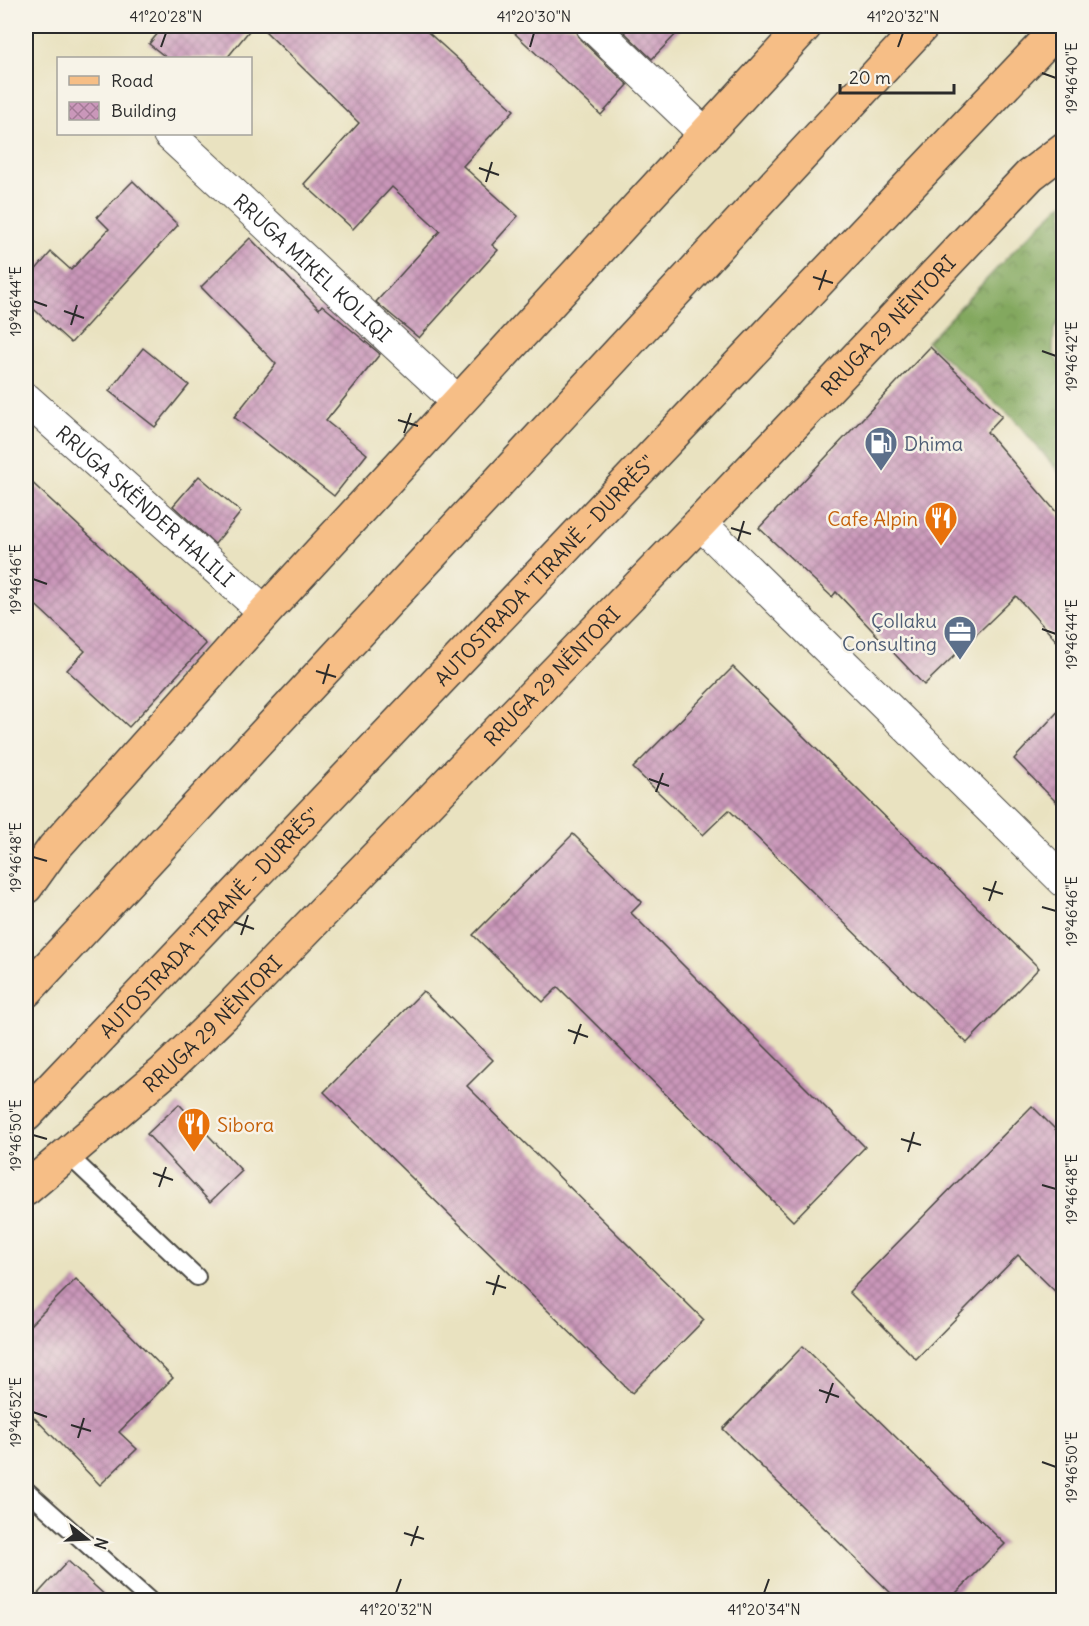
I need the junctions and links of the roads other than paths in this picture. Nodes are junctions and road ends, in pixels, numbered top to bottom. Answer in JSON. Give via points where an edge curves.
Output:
{"nodes":[{"id":1,"x":592,"y":26,"type":"edge"},
{"id":2,"x":805,"y":26,"type":"edge"},
{"id":3,"x":1061,"y":26,"type":"edge"},
{"id":4,"x":920,"y":28,"type":"edge"},
{"id":5,"x":704,"y":133,"type":"junction"},
{"id":6,"x":170,"y":135,"type":"edge"},
{"id":7,"x":1064,"y":149,"type":"edge"},
{"id":8,"x":26,"y":399,"type":"edge"},
{"id":9,"x":459,"y":402,"type":"junction"},
{"id":10,"x":700,"y":523,"type":"junction"},
{"id":11,"x":265,"y":612,"type":"junction"},
{"id":12,"x":1064,"y":881,"type":"edge"},
{"id":13,"x":26,"y":887,"type":"edge"},
{"id":14,"x":26,"y":991,"type":"edge"},
{"id":15,"x":26,"y":1116,"type":"edge"},
{"id":16,"x":68,"y":1155,"type":"junction"},
{"id":17,"x":26,"y":1189,"type":"edge"},
{"id":18,"x":197,"y":1277,"type":"dead end"},
{"id":19,"x":26,"y":1490,"type":"edge"},
{"id":20,"x":149,"y":1600,"type":"edge"}],
"edges":[{"from":1,"to":5,"type":"street"},
{"from":2,"to":5,"type":"main road"},
{"from":3,"to":15,"type":"main road","name":"AUTOSTRADA \"TIRANË - DURRËS\""},
{"from":4,"to":14,"type":"main road"},
{"from":5,"to":9,"type":"main road"},
{"from":6,"to":9,"type":"street","name":"RRUGA MIKEL KOLIQI"},
{"from":7,"to":10,"type":"main road","name":"RRUGA 29 NËNTORI","via":[[1030,175]]},
{"from":8,"to":11,"type":"street","name":"RRUGA SKËNDER HALILI"},
{"from":9,"to":11,"type":"main road"},
{"from":10,"to":12,"type":"street"},
{"from":10,"to":16,"type":"main road","name":"RRUGA 29 NËNTORI","via":[[223,1015]]},
{"from":11,"to":13,"type":"main road","via":[[54,848]]},
{"from":16,"to":17,"type":"main road","name":"RRUGA 29 NËNTORI"},
{"from":16,"to":18,"type":"lane"},
{"from":19,"to":20,"type":"lane"}]}
